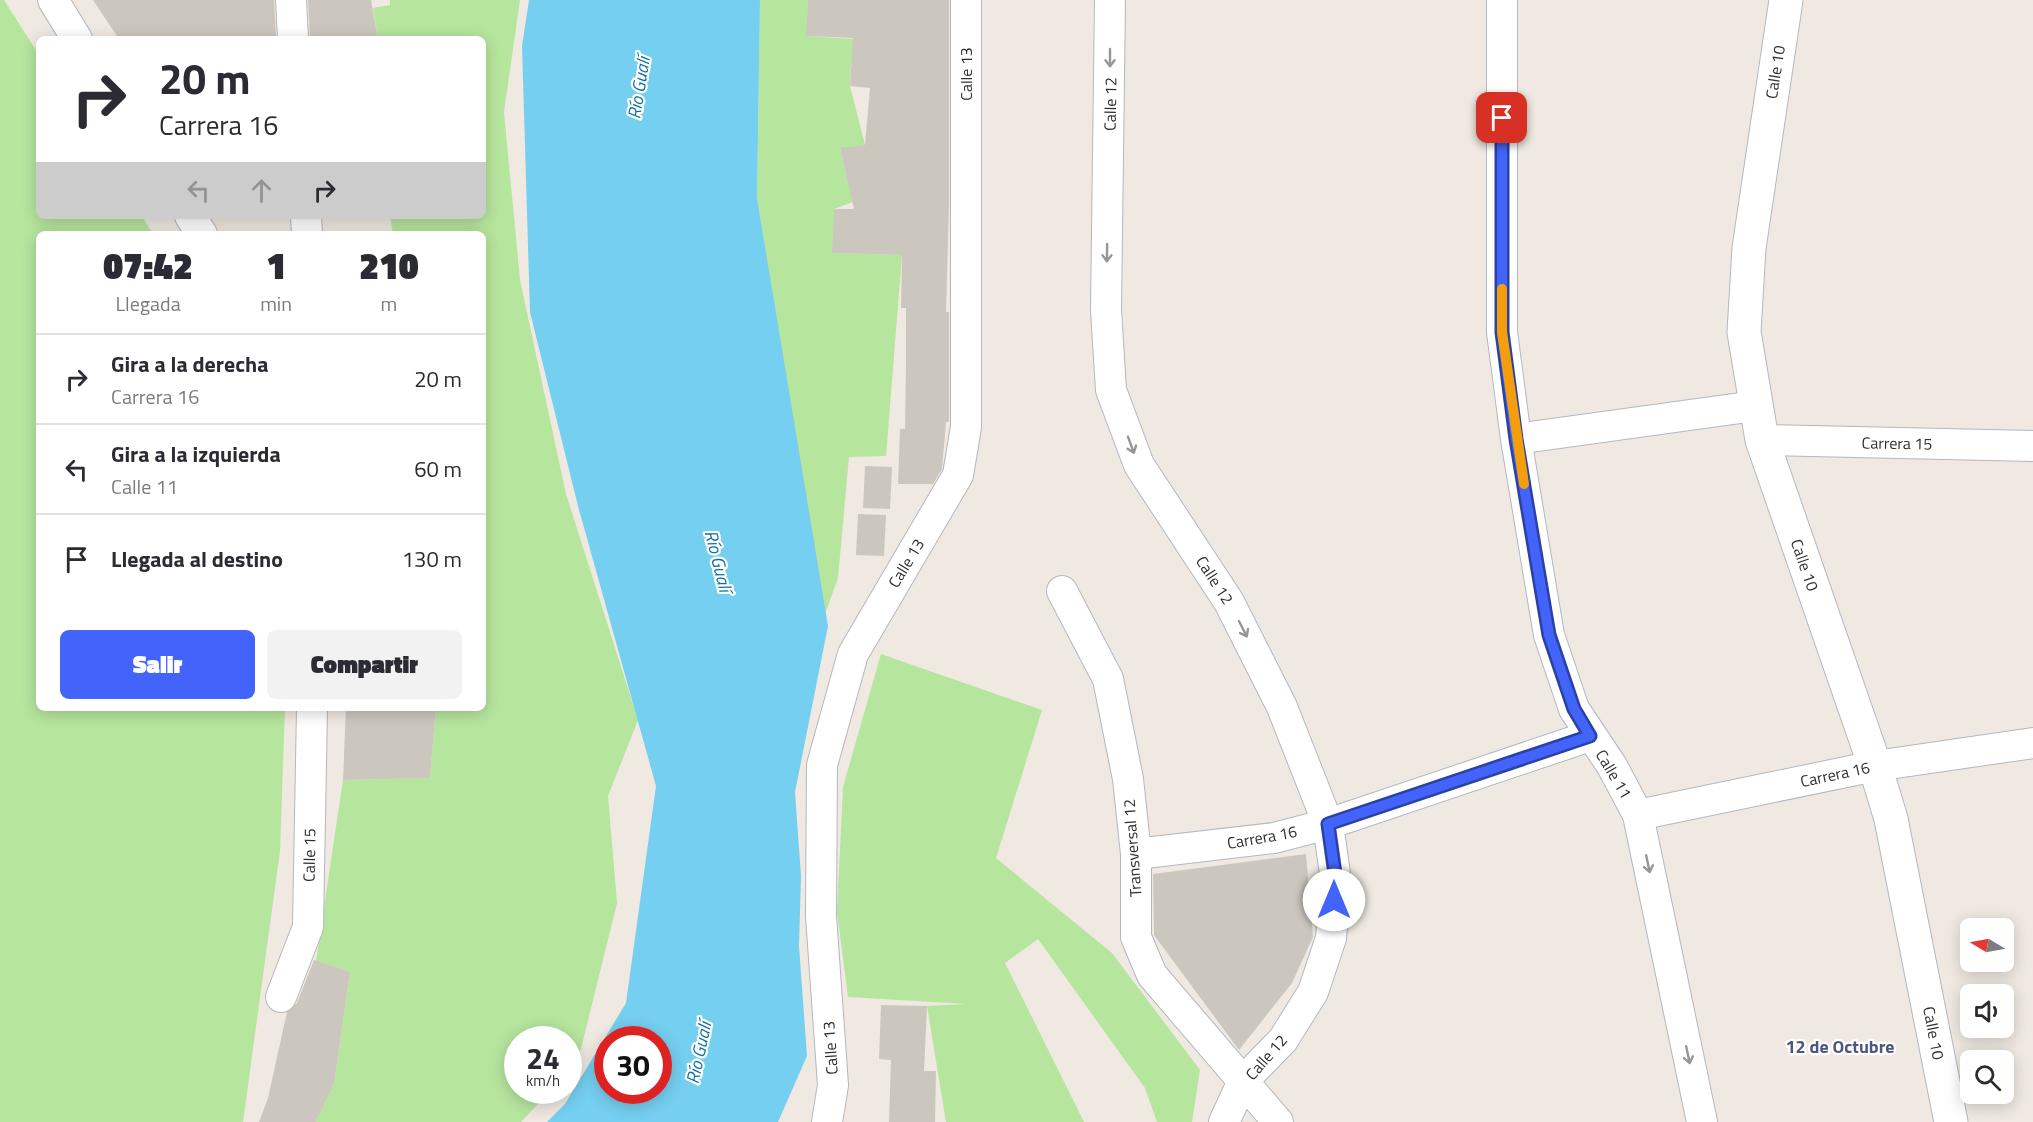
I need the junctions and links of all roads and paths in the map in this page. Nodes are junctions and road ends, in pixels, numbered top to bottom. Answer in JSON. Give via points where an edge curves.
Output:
{"nodes":[{"id":1,"x":53,"y":0,"type":"edge"},
{"id":2,"x":291,"y":0,"type":"edge"},
{"id":3,"x":966,"y":0,"type":"edge"},
{"id":4,"x":1110,"y":0,"type":"edge"},
{"id":5,"x":1502,"y":0,"type":"edge"},
{"id":6,"x":1786,"y":0,"type":"edge"},
{"id":7,"x":75,"y":36,"type":"edge"},
{"id":8,"x":293,"y":36,"type":"edge"},
{"id":9,"x":1755,"y":406,"type":"junction"},
{"id":10,"x":1516,"y":439,"type":"junction"},
{"id":11,"x":1762,"y":440,"type":"junction"},
{"id":12,"x":2033,"y":446,"type":"edge"},
{"id":13,"x":1062,"y":591,"type":"dead end"},
{"id":14,"x":312,"y":711,"type":"edge"},
{"id":15,"x":1590,"y":736,"type":"junction"},
{"id":16,"x":2033,"y":743,"type":"edge"},
{"id":17,"x":1875,"y":766,"type":"junction"},
{"id":18,"x":1638,"y":815,"type":"junction"},
{"id":19,"x":1328,"y":824,"type":"junction"},
{"id":20,"x":1136,"y":854,"type":"junction"},
{"id":21,"x":281,"y":997,"type":"dead end"},
{"id":22,"x":1243,"y":1081,"type":"junction"},
{"id":23,"x":827,"y":1122,"type":"edge"},
{"id":24,"x":1224,"y":1122,"type":"edge"},
{"id":25,"x":1278,"y":1122,"type":"edge"},
{"id":26,"x":1702,"y":1122,"type":"edge"},
{"id":27,"x":1952,"y":1122,"type":"edge"}],
"edges":[{"from":1,"to":7,"type":"street"},
{"from":2,"to":8,"type":"street"},
{"from":3,"to":23,"type":"street","name":"Calle 13","via":[[966,427],[958,475],[853,654],[822,765],[821,916],[833,1085]]},
{"from":4,"to":19,"type":"street","name":"Calle 12","one_way":true,"via":[[1106,310],[1111,390],[1139,465],[1229,602],[1266,675]]},
{"from":5,"to":10,"type":"street","name":"Calle 11","via":[[1502,332]]},
{"from":6,"to":9,"type":"street","name":"Calle 10","via":[[1749,248],[1744,332]]},
{"from":9,"to":10,"type":"street"},
{"from":9,"to":11,"type":"street","name":"Calle 10"},
{"from":10,"to":15,"type":"street","name":"Calle 11","via":[[1549,635],[1574,709]]},
{"from":11,"to":12,"type":"street","name":"Carrera 15"},
{"from":11,"to":17,"type":"street","name":"Calle 10"},
{"from":13,"to":20,"type":"street","name":"Transversal 12","via":[[1108,679],[1128,779]]},
{"from":14,"to":21,"type":"street","name":"Calle 15","via":[[308,927]]},
{"from":15,"to":18,"type":"street","name":"Calle 11","via":[[1612,766]]},
{"from":15,"to":19,"type":"street","name":"Carrera 16"},
{"from":16,"to":17,"type":"street","name":"Carrera 16"},
{"from":17,"to":18,"type":"street","name":"Carrera 16"},
{"from":17,"to":27,"type":"street","name":"Calle 10","via":[[1891,819]]},
{"from":18,"to":26,"type":"street","name":"Calle 11","one_way":true},
{"from":19,"to":20,"type":"street","name":"Carrera 16","via":[[1274,838]]},
{"from":19,"to":22,"type":"street","name":"Calle 12","via":[[1336,881],[1331,938],[1312,992],[1283,1041]]},
{"from":20,"to":22,"type":"street","name":"Transversal 12","via":[[1136,937],[1152,975]]},
{"from":22,"to":24,"type":"street"},
{"from":22,"to":25,"type":"street","name":"Calle 12"}]}
